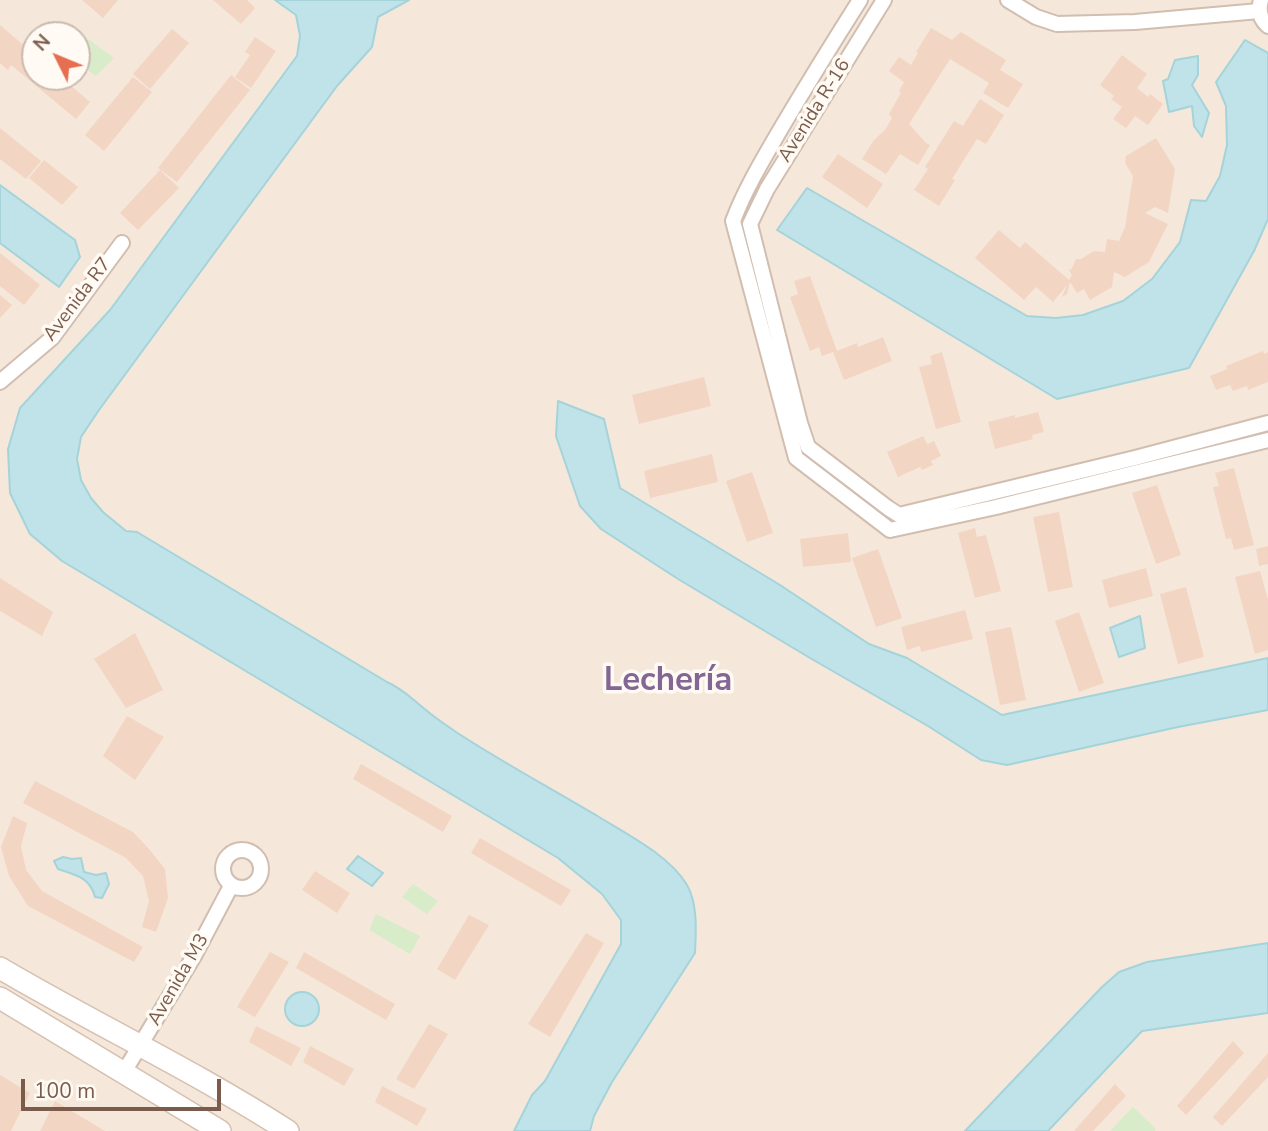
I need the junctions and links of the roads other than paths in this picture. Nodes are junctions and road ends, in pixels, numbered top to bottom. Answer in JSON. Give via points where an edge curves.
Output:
{"nodes":[{"id":1,"x":860,"y":0,"type":"edge"},
{"id":2,"x":884,"y":0,"type":"edge"},
{"id":3,"x":1008,"y":0,"type":"edge"},
{"id":4,"x":1260,"y":5,"type":"edge"},
{"id":5,"x":1268,"y":26,"type":"edge"},
{"id":6,"x":733,"y":222,"type":"junction"},
{"id":7,"x":750,"y":224,"type":"junction"},
{"id":8,"x":122,"y":243,"type":"dead end"},
{"id":9,"x":0,"y":382,"type":"edge"},
{"id":10,"x":1268,"y":423,"type":"edge"},
{"id":11,"x":1268,"y":440,"type":"edge"},
{"id":12,"x":1085,"y":478,"type":"junction"},
{"id":13,"x":231,"y":886,"type":"dead end"},
{"id":14,"x":0,"y":968,"type":"edge"},
{"id":15,"x":0,"y":998,"type":"edge"},
{"id":16,"x":140,"y":1046,"type":"junction"},
{"id":17,"x":124,"y":1072,"type":"junction"},
{"id":18,"x":220,"y":1131,"type":"edge"},
{"id":19,"x":288,"y":1131,"type":"edge"}],
"edges":[{"from":1,"to":6,"type":"street","name":"Avenida R-16","via":[[769,150]]},
{"from":2,"to":7,"type":"street","name":"Avenida R-16"},
{"from":3,"to":4,"type":"street","via":[[1057,24],[1135,22]]},
{"from":4,"to":5,"type":"street"},
{"from":6,"to":7,"type":"street"},
{"from":6,"to":12,"type":"street","via":[[796,458],[890,530],[996,507]]},
{"from":7,"to":12,"type":"street","via":[[808,447],[888,508],[900,515]]},
{"from":8,"to":9,"type":"street","name":"Avenida R7","via":[[52,338]]},
{"from":10,"to":12,"type":"street"},
{"from":11,"to":12,"type":"street"},
{"from":13,"to":16,"type":"street","name":"Avenida M3"},
{"from":14,"to":16,"type":"street"},
{"from":15,"to":17,"type":"street"},
{"from":16,"to":17,"type":"street","name":"Avenida M3"},
{"from":16,"to":19,"type":"street"},
{"from":17,"to":18,"type":"street"}]}
